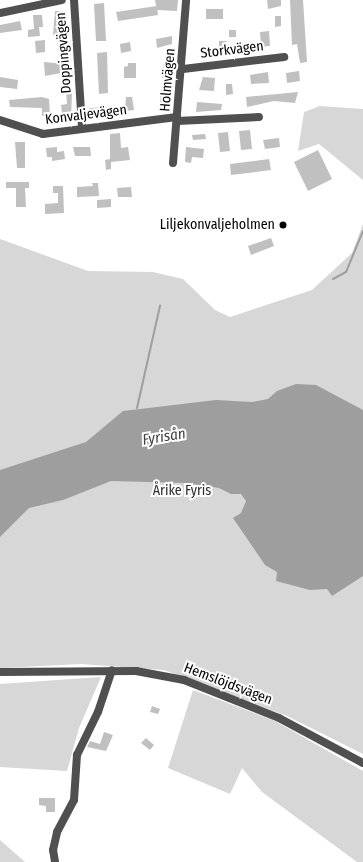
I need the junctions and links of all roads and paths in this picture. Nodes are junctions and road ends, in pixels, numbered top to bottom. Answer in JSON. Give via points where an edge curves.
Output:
{"nodes":[{"id":1,"x":62,"y":0,"type":"edge"},
{"id":2,"x":74,"y":0,"type":"edge"},
{"id":3,"x":186,"y":0,"type":"edge"},
{"id":4,"x":0,"y":13,"type":"edge"},
{"id":5,"x":284,"y":57,"type":"dead end"},
{"id":6,"x":183,"y":69,"type":"junction"},
{"id":7,"x":259,"y":117,"type":"dead end"},
{"id":8,"x":177,"y":119,"type":"junction"},
{"id":9,"x":0,"y":120,"type":"edge"},
{"id":10,"x":82,"y":128,"type":"junction"},
{"id":11,"x":173,"y":163,"type":"dead end"},
{"id":12,"x":112,"y":670,"type":"junction"},
{"id":13,"x":0,"y":672,"type":"edge"},
{"id":14,"x":363,"y":763,"type":"edge"},
{"id":15,"x":55,"y":862,"type":"edge"}],
"edges":[{"from":1,"to":4,"type":"street"},
{"from":2,"to":10,"type":"street","name":"Doppingvägen"},
{"from":3,"to":6,"type":"street","name":"Holmvägen"},
{"from":5,"to":6,"type":"street","name":"Storkvägen"},
{"from":6,"to":8,"type":"street","name":"Holmvägen"},
{"from":7,"to":8,"type":"street","name":"Konvaljevägen"},
{"from":8,"to":10,"type":"street","name":"Konvaljevägen"},
{"from":8,"to":11,"type":"street","name":"Holmvägen"},
{"from":9,"to":10,"type":"street","name":"Konvaljevägen","via":[[34,133]]},
{"from":12,"to":13,"type":"street","name":"Hemslöjdsvägen"},
{"from":12,"to":14,"type":"street","name":"Hemslöjdsvägen","via":[[156,674],[205,687],[279,718]]},
{"from":12,"to":15,"type":"street","via":[[98,712],[76,755],[74,800],[57,832],[53,850]]}]}
